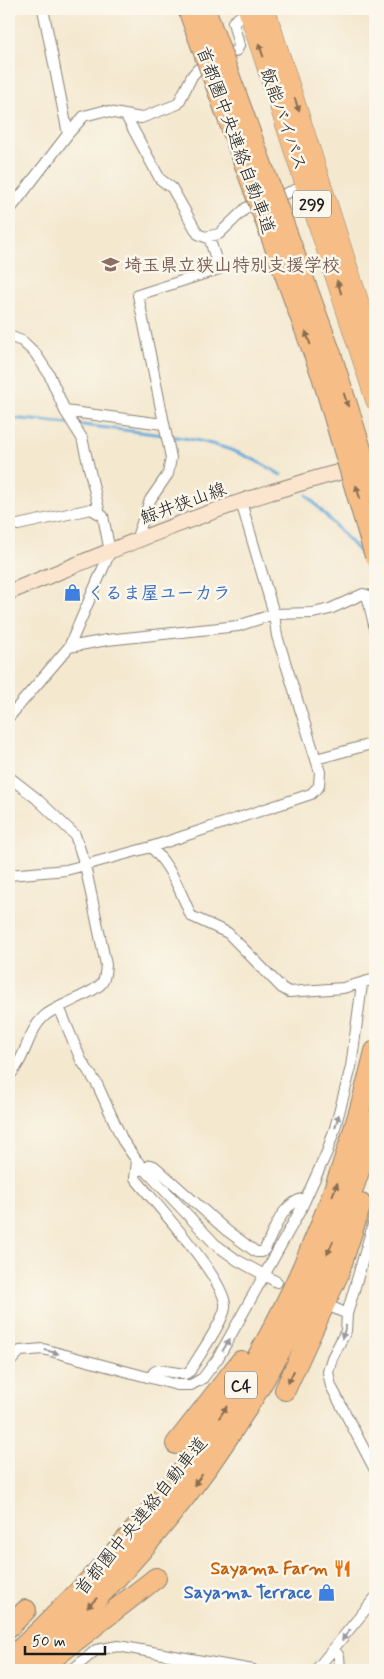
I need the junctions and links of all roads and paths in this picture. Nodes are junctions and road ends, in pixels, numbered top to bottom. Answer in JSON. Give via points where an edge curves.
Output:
{"nodes":[{"id":1,"x":43,"y":9,"type":"edge"},
{"id":2,"x":188,"y":9,"type":"edge"},
{"id":3,"x":205,"y":9,"type":"edge"},
{"id":4,"x":248,"y":9,"type":"edge"},
{"id":5,"x":266,"y":9,"type":"edge"},
{"id":6,"x":126,"y":116,"type":"junction"},
{"id":7,"x":68,"y":134,"type":"junction"},
{"id":8,"x":306,"y":186,"type":"junction"},
{"id":9,"x":9,"y":211,"type":"edge"},
{"id":10,"x":209,"y":237,"type":"junction"},
{"id":11,"x":9,"y":336,"type":"edge"},
{"id":12,"x":375,"y":350,"type":"edge"},
{"id":13,"x":375,"y":400,"type":"edge"},
{"id":14,"x":65,"y":412,"type":"junction"},
{"id":15,"x":165,"y":432,"type":"junction"},
{"id":16,"x":375,"y":466,"type":"edge"},
{"id":17,"x":375,"y":493,"type":"edge"},
{"id":18,"x":241,"y":502,"type":"junction"},
{"id":19,"x":100,"y":514,"type":"junction"},
{"id":20,"x":18,"y":525,"type":"dead end"},
{"id":21,"x":136,"y":540,"type":"junction"},
{"id":22,"x":110,"y":552,"type":"junction"},
{"id":23,"x":375,"y":556,"type":"edge"},
{"id":24,"x":9,"y":592,"type":"edge"},
{"id":25,"x":274,"y":614,"type":"junction"},
{"id":26,"x":375,"y":629,"type":"edge"},
{"id":27,"x":69,"y":647,"type":"junction"},
{"id":28,"x":9,"y":717,"type":"edge"},
{"id":29,"x":375,"y":742,"type":"edge"},
{"id":30,"x":316,"y":759,"type":"junction"},
{"id":31,"x":9,"y":776,"type":"edge"},
{"id":32,"x":151,"y":847,"type":"junction"},
{"id":33,"x":85,"y":865,"type":"junction"},
{"id":34,"x":9,"y":875,"type":"edge"},
{"id":35,"x":375,"y":979,"type":"edge"},
{"id":36,"x":362,"y":984,"type":"junction"},
{"id":37,"x":59,"y":1006,"type":"junction"},
{"id":38,"x":375,"y":1051,"type":"edge"},
{"id":39,"x":9,"y":1076,"type":"edge"},
{"id":40,"x":375,"y":1120,"type":"edge"},
{"id":41,"x":375,"y":1152,"type":"edge"},
{"id":42,"x":140,"y":1166,"type":"junction"},
{"id":43,"x":306,"y":1198,"type":"junction"},
{"id":44,"x":324,"y":1215,"type":"junction"},
{"id":45,"x":375,"y":1218,"type":"edge"},
{"id":46,"x":263,"y":1276,"type":"junction"},
{"id":47,"x":277,"y":1282,"type":"dead end"},
{"id":48,"x":334,"y":1308,"type":"dead end"},
{"id":49,"x":347,"y":1314,"type":"junction"},
{"id":50,"x":9,"y":1363,"type":"edge"},
{"id":51,"x":151,"y":1378,"type":"junction"},
{"id":52,"x":286,"y":1390,"type":"dead end"},
{"id":53,"x":176,"y":1444,"type":"dead end"},
{"id":54,"x":375,"y":1470,"type":"edge"},
{"id":55,"x":156,"y":1578,"type":"dead end"},
{"id":56,"x":375,"y":1598,"type":"edge"},
{"id":57,"x":26,"y":1610,"type":"dead end"},
{"id":58,"x":9,"y":1627,"type":"edge"},
{"id":59,"x":334,"y":1650,"type":"junction"},
{"id":60,"x":9,"y":1660,"type":"edge"},
{"id":61,"x":20,"y":1670,"type":"edge"},
{"id":62,"x":38,"y":1670,"type":"edge"},
{"id":63,"x":72,"y":1670,"type":"edge"},
{"id":64,"x":253,"y":1670,"type":"edge"},
{"id":65,"x":316,"y":1670,"type":"edge"},
{"id":66,"x":340,"y":1670,"type":"edge"}],
"edges":[{"from":1,"to":7,"type":"street"},
{"from":23,"to":2,"type":"highway","name":"首都圏中央連絡自動車道","one_way":true,"bridge":true,"via":[[322,376]]},
{"from":3,"to":17,"type":"highway","name":"首都圏中央連絡自動車道","one_way":true,"bridge":true,"via":[[331,354]]},
{"from":4,"to":6,"type":"street","via":[[232,22],[239,45],[237,50],[198,69],[178,104],[142,118]]},
{"from":8,"to":4,"type":"highway","name":"飯能バイパス","number":"299","one_way":true},
{"from":5,"to":12,"type":"highway","name":"飯能バイパス","number":"299","one_way":true},
{"from":6,"to":7,"type":"street","via":[[94,112],[84,116]]},
{"from":6,"to":10,"type":"street","via":[[160,179],[172,188],[198,234]]},
{"from":7,"to":9,"type":"street"},
{"from":8,"to":10,"type":"street","via":[[246,208],[218,234]]},
{"from":13,"to":8,"type":"highway","name":"飯能バイパス","number":"299","one_way":true},
{"from":10,"to":15,"type":"street","via":[[220,269],[138,295]]},
{"from":11,"to":14,"type":"street","via":[[22,341],[36,353]]},
{"from":14,"to":15,"type":"street"},
{"from":14,"to":19,"type":"street","via":[[86,446]]},
{"from":15,"to":21,"type":"street","via":[[170,467],[144,514]]},
{"from":16,"to":18,"type":"main road","name":"鯨井狭山線","via":[[340,472]]},
{"from":18,"to":21,"type":"main road","name":"鯨井狭山線"},
{"from":18,"to":25,"type":"street"},
{"from":19,"to":20,"type":"street","via":[[91,509],[78,510]]},
{"from":19,"to":22,"type":"street","via":[[106,526]]},
{"from":21,"to":22,"type":"main road","name":"鯨井狭山線"},
{"from":22,"to":24,"type":"main road","name":"鯨井狭山線"},
{"from":22,"to":27,"type":"street"},
{"from":25,"to":26,"type":"street","via":[[330,610],[363,594],[367,595],[370,603]]},
{"from":25,"to":27,"type":"street","via":[[238,626]]},
{"from":25,"to":30,"type":"street","via":[[277,636]]},
{"from":27,"to":28,"type":"street"},
{"from":29,"to":30,"type":"street"},
{"from":30,"to":32,"type":"street","via":[[320,772],[319,786],[311,794]]},
{"from":31,"to":33,"type":"street","via":[[75,835]]},
{"from":32,"to":33,"type":"street"},
{"from":32,"to":36,"type":"street","via":[[175,878],[191,916],[228,933],[282,988],[289,992]]},
{"from":33,"to":34,"type":"street"},
{"from":33,"to":37,"type":"street","via":[[106,965],[105,976],[102,984]]},
{"from":35,"to":36,"type":"street"},
{"from":43,"to":36,"type":"street","one_way":true,"via":[[327,1152],[349,1076]]},
{"from":37,"to":39,"type":"street","via":[[36,1025],[20,1063]]},
{"from":37,"to":42,"type":"street","via":[[81,1060],[97,1084],[123,1141]]},
{"from":44,"to":38,"type":"highway","name":"首都圏中央連絡自動車道","number":"C4","one_way":true,"via":[[354,1130]]},
{"from":40,"to":61,"type":"highway","name":"首都圏中央連絡自動車道","number":"C4","one_way":true,"via":[[355,1184],[313,1286],[260,1389],[235,1428],[206,1470],[143,1548],[79,1617]]},
{"from":41,"to":52,"type":"highway","one_way":true,"via":[[338,1275]]},
{"from":42,"to":43,"type":"street","via":[[154,1166],[226,1230],[256,1252],[265,1249],[286,1208],[296,1200]]},
{"from":42,"to":46,"type":"street","via":[[215,1244]]},
{"from":42,"to":51,"type":"street","via":[[135,1178],[208,1268],[226,1299],[224,1313],[190,1371],[185,1374],[158,1370]]},
{"from":43,"to":46,"type":"street"},
{"from":44,"to":53,"type":"highway","via":[[255,1340]]},
{"from":60,"to":44,"type":"highway","name":"首都圏中央連絡自動車道","number":"C4","one_way":true,"via":[[97,1573],[199,1446],[244,1380],[267,1338]]},
{"from":45,"to":49,"type":"street"},
{"from":46,"to":47,"type":"street"},
{"from":51,"to":46,"type":"street","one_way":true,"via":[[177,1385],[191,1385],[203,1378],[234,1331]]},
{"from":48,"to":49,"type":"street"},
{"from":49,"to":54,"type":"street","one_way":true,"via":[[346,1331],[328,1372],[331,1386]]},
{"from":50,"to":51,"type":"street","one_way":true,"via":[[20,1352],[43,1349]]},
{"from":55,"to":62,"type":"highway"},
{"from":56,"to":59,"type":"street","one_way":true},
{"from":57,"to":58,"type":"highway"},
{"from":59,"to":65,"type":"street"},
{"from":59,"to":66,"type":"street","via":[[339,1656]]},
{"from":63,"to":64,"type":"street","via":[[96,1650],[118,1646]]}]}
